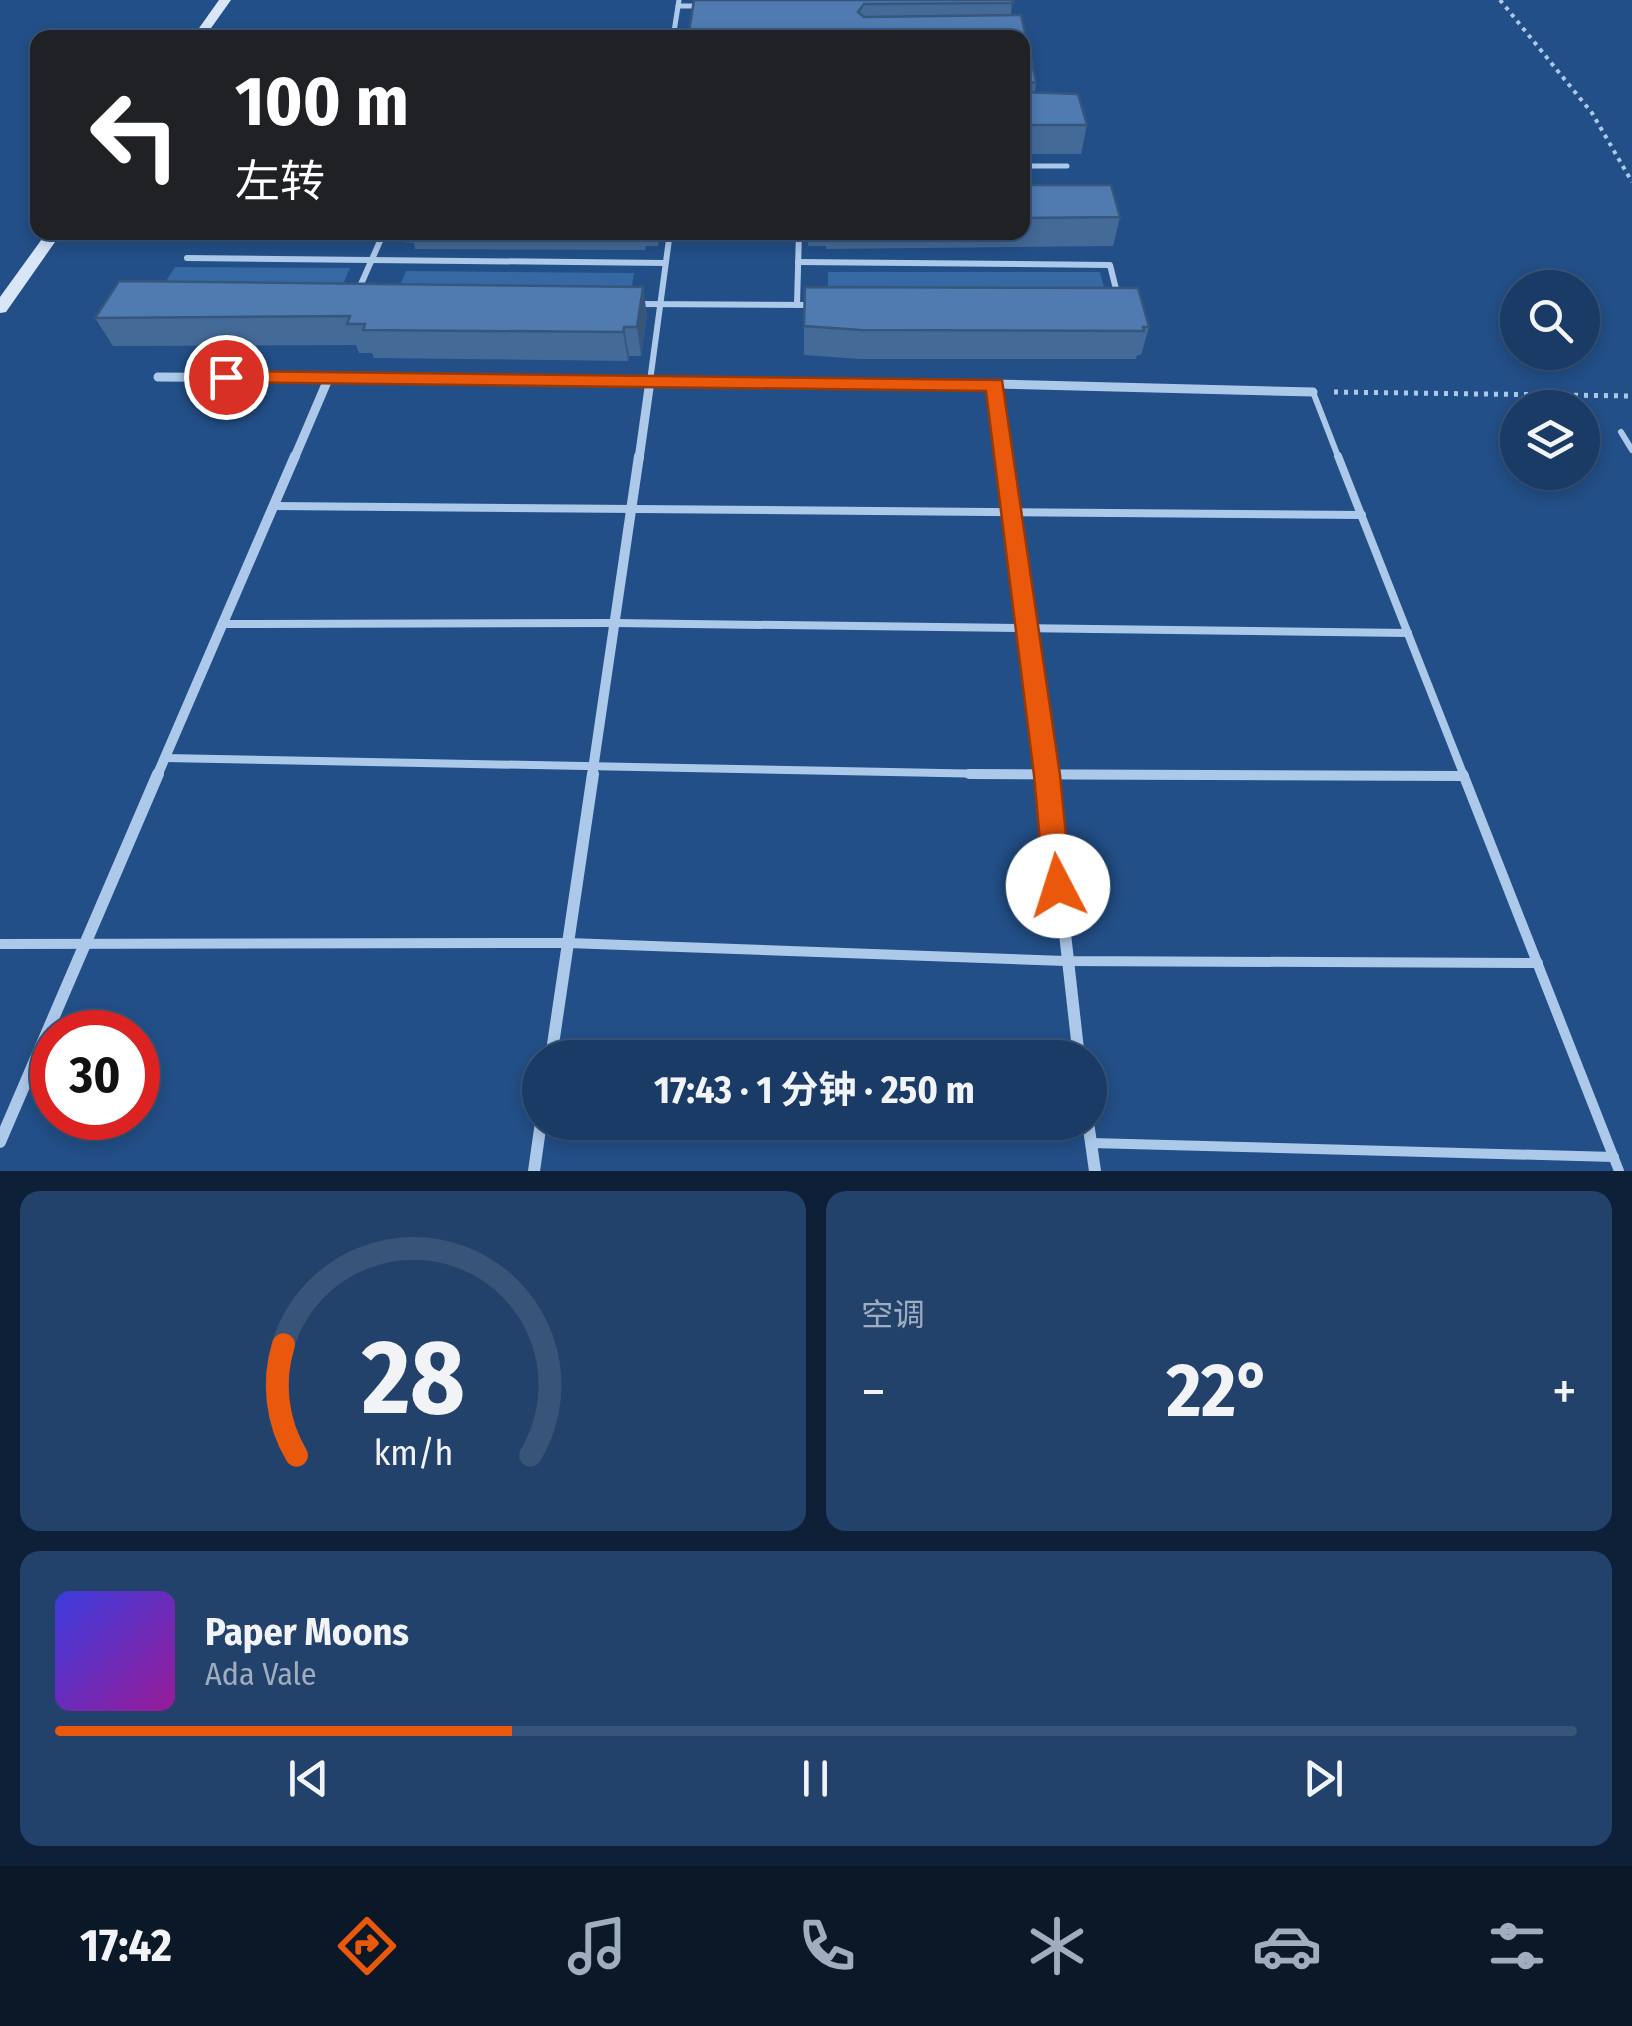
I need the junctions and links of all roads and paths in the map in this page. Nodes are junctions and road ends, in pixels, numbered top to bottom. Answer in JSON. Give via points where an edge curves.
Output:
{"nodes":[{"id":1,"x":225,"y":0,"type":"edge"},
{"id":2,"x":1500,"y":0,"type":"edge"},
{"id":3,"x":679,"y":3,"type":"edge"},
{"id":4,"x":716,"y":6,"type":"edge"},
{"id":5,"x":204,"y":30,"type":"edge"},
{"id":6,"x":674,"y":30,"type":"edge"},
{"id":7,"x":1030,"y":166,"type":"edge"},
{"id":8,"x":1067,"y":166,"type":"dead end"},
{"id":9,"x":1632,"y":182,"type":"edge"},
{"id":10,"x":49,"y":240,"type":"edge"},
{"id":11,"x":380,"y":240,"type":"edge"},
{"id":12,"x":669,"y":240,"type":"edge"},
{"id":13,"x":799,"y":240,"type":"edge"},
{"id":14,"x":187,"y":258,"type":"dead end"},
{"id":15,"x":371,"y":260,"type":"junction"},
{"id":16,"x":798,"y":262,"type":"junction"},
{"id":17,"x":666,"y":263,"type":"junction"},
{"id":18,"x":354,"y":300,"type":"edge"},
{"id":19,"x":622,"y":304,"type":"edge"},
{"id":20,"x":660,"y":305,"type":"junction"},
{"id":21,"x":797,"y":306,"type":"junction"},
{"id":22,"x":816,"y":306,"type":"edge"},
{"id":23,"x":1120,"y":306,"type":"edge"},
{"id":24,"x":0,"y":308,"type":"edge"},
{"id":25,"x":158,"y":377,"type":"dead end"},
{"id":26,"x":329,"y":378,"type":"junction"},
{"id":27,"x":650,"y":381,"type":"junction"},
{"id":28,"x":995,"y":384,"type":"junction"},
{"id":29,"x":1313,"y":392,"type":"junction"},
{"id":30,"x":1632,"y":396,"type":"edge"},
{"id":31,"x":1621,"y":432,"type":"dead end"},
{"id":32,"x":1632,"y":450,"type":"edge"},
{"id":33,"x":274,"y":506,"type":"junction"},
{"id":34,"x":632,"y":507,"type":"junction"},
{"id":35,"x":1012,"y":510,"type":"junction"},
{"id":36,"x":1362,"y":515,"type":"junction"},
{"id":37,"x":222,"y":624,"type":"junction"},
{"id":38,"x":614,"y":624,"type":"junction"},
{"id":39,"x":1028,"y":627,"type":"junction"},
{"id":40,"x":1408,"y":633,"type":"junction"},
{"id":41,"x":165,"y":758,"type":"junction"},
{"id":42,"x":594,"y":765,"type":"junction"},
{"id":43,"x":1047,"y":775,"type":"junction"},
{"id":44,"x":1464,"y":776,"type":"junction"},
{"id":45,"x":86,"y":942,"type":"junction"},
{"id":46,"x":568,"y":942,"type":"junction"},
{"id":47,"x":0,"y":944,"type":"edge"},
{"id":48,"x":1065,"y":961,"type":"junction"},
{"id":49,"x":1538,"y":963,"type":"junction"},
{"id":50,"x":554,"y":1040,"type":"edge"},
{"id":51,"x":1076,"y":1040,"type":"edge"},
{"id":52,"x":539,"y":1140,"type":"edge"},
{"id":53,"x":1091,"y":1140,"type":"edge"},
{"id":54,"x":0,"y":1142,"type":"edge"},
{"id":55,"x":1091,"y":1143,"type":"junction"},
{"id":56,"x":1614,"y":1156,"type":"junction"},
{"id":57,"x":534,"y":1171,"type":"edge"},
{"id":58,"x":1095,"y":1171,"type":"edge"},
{"id":59,"x":1619,"y":1171,"type":"edge"}],
"edges":[{"from":1,"to":5,"type":"street"},
{"from":2,"to":9,"type":"path","via":[[1592,114]]},
{"from":3,"to":4,"type":"lane"},
{"from":3,"to":6,"type":"lane"},
{"from":7,"to":8,"type":"lane"},
{"from":10,"to":24,"type":"street"},
{"from":11,"to":15,"type":"lane"},
{"from":12,"to":17,"type":"lane"},
{"from":13,"to":16,"type":"lane"},
{"from":14,"to":15,"type":"lane"},
{"from":15,"to":17,"type":"lane"},
{"from":15,"to":18,"type":"lane"},
{"from":16,"to":21,"type":"lane"},
{"from":16,"to":23,"type":"lane","via":[[1110,265]]},
{"from":17,"to":20,"type":"lane"},
{"from":19,"to":20,"type":"lane"},
{"from":20,"to":21,"type":"lane"},
{"from":20,"to":27,"type":"lane"},
{"from":21,"to":22,"type":"lane"},
{"from":25,"to":26,"type":"street"},
{"from":26,"to":27,"type":"street"},
{"from":26,"to":33,"type":"street"},
{"from":27,"to":28,"type":"street"},
{"from":27,"to":34,"type":"street"},
{"from":28,"to":29,"type":"street"},
{"from":28,"to":35,"type":"street"},
{"from":29,"to":30,"type":"path"},
{"from":29,"to":36,"type":"lane"},
{"from":31,"to":32,"type":"lane"},
{"from":33,"to":34,"type":"lane"},
{"from":33,"to":37,"type":"street"},
{"from":34,"to":35,"type":"lane"},
{"from":34,"to":38,"type":"street"},
{"from":35,"to":36,"type":"lane"},
{"from":35,"to":39,"type":"street"},
{"from":36,"to":40,"type":"lane"},
{"from":37,"to":38,"type":"lane"},
{"from":37,"to":41,"type":"street"},
{"from":38,"to":39,"type":"lane"},
{"from":38,"to":42,"type":"street"},
{"from":39,"to":40,"type":"lane"},
{"from":39,"to":43,"type":"street"},
{"from":40,"to":44,"type":"lane"},
{"from":41,"to":42,"type":"lane"},
{"from":41,"to":45,"type":"street"},
{"from":42,"to":43,"type":"lane"},
{"from":42,"to":46,"type":"street"},
{"from":43,"to":44,"type":"lane"},
{"from":43,"to":48,"type":"street"},
{"from":44,"to":49,"type":"lane"},
{"from":45,"to":46,"type":"lane"},
{"from":45,"to":47,"type":"lane"},
{"from":45,"to":54,"type":"street"},
{"from":46,"to":48,"type":"lane"},
{"from":46,"to":50,"type":"street"},
{"from":48,"to":49,"type":"lane"},
{"from":48,"to":51,"type":"street"},
{"from":49,"to":56,"type":"lane"},
{"from":52,"to":57,"type":"street"},
{"from":53,"to":55,"type":"street"},
{"from":55,"to":56,"type":"lane"},
{"from":55,"to":58,"type":"street"},
{"from":56,"to":59,"type":"lane"}]}
